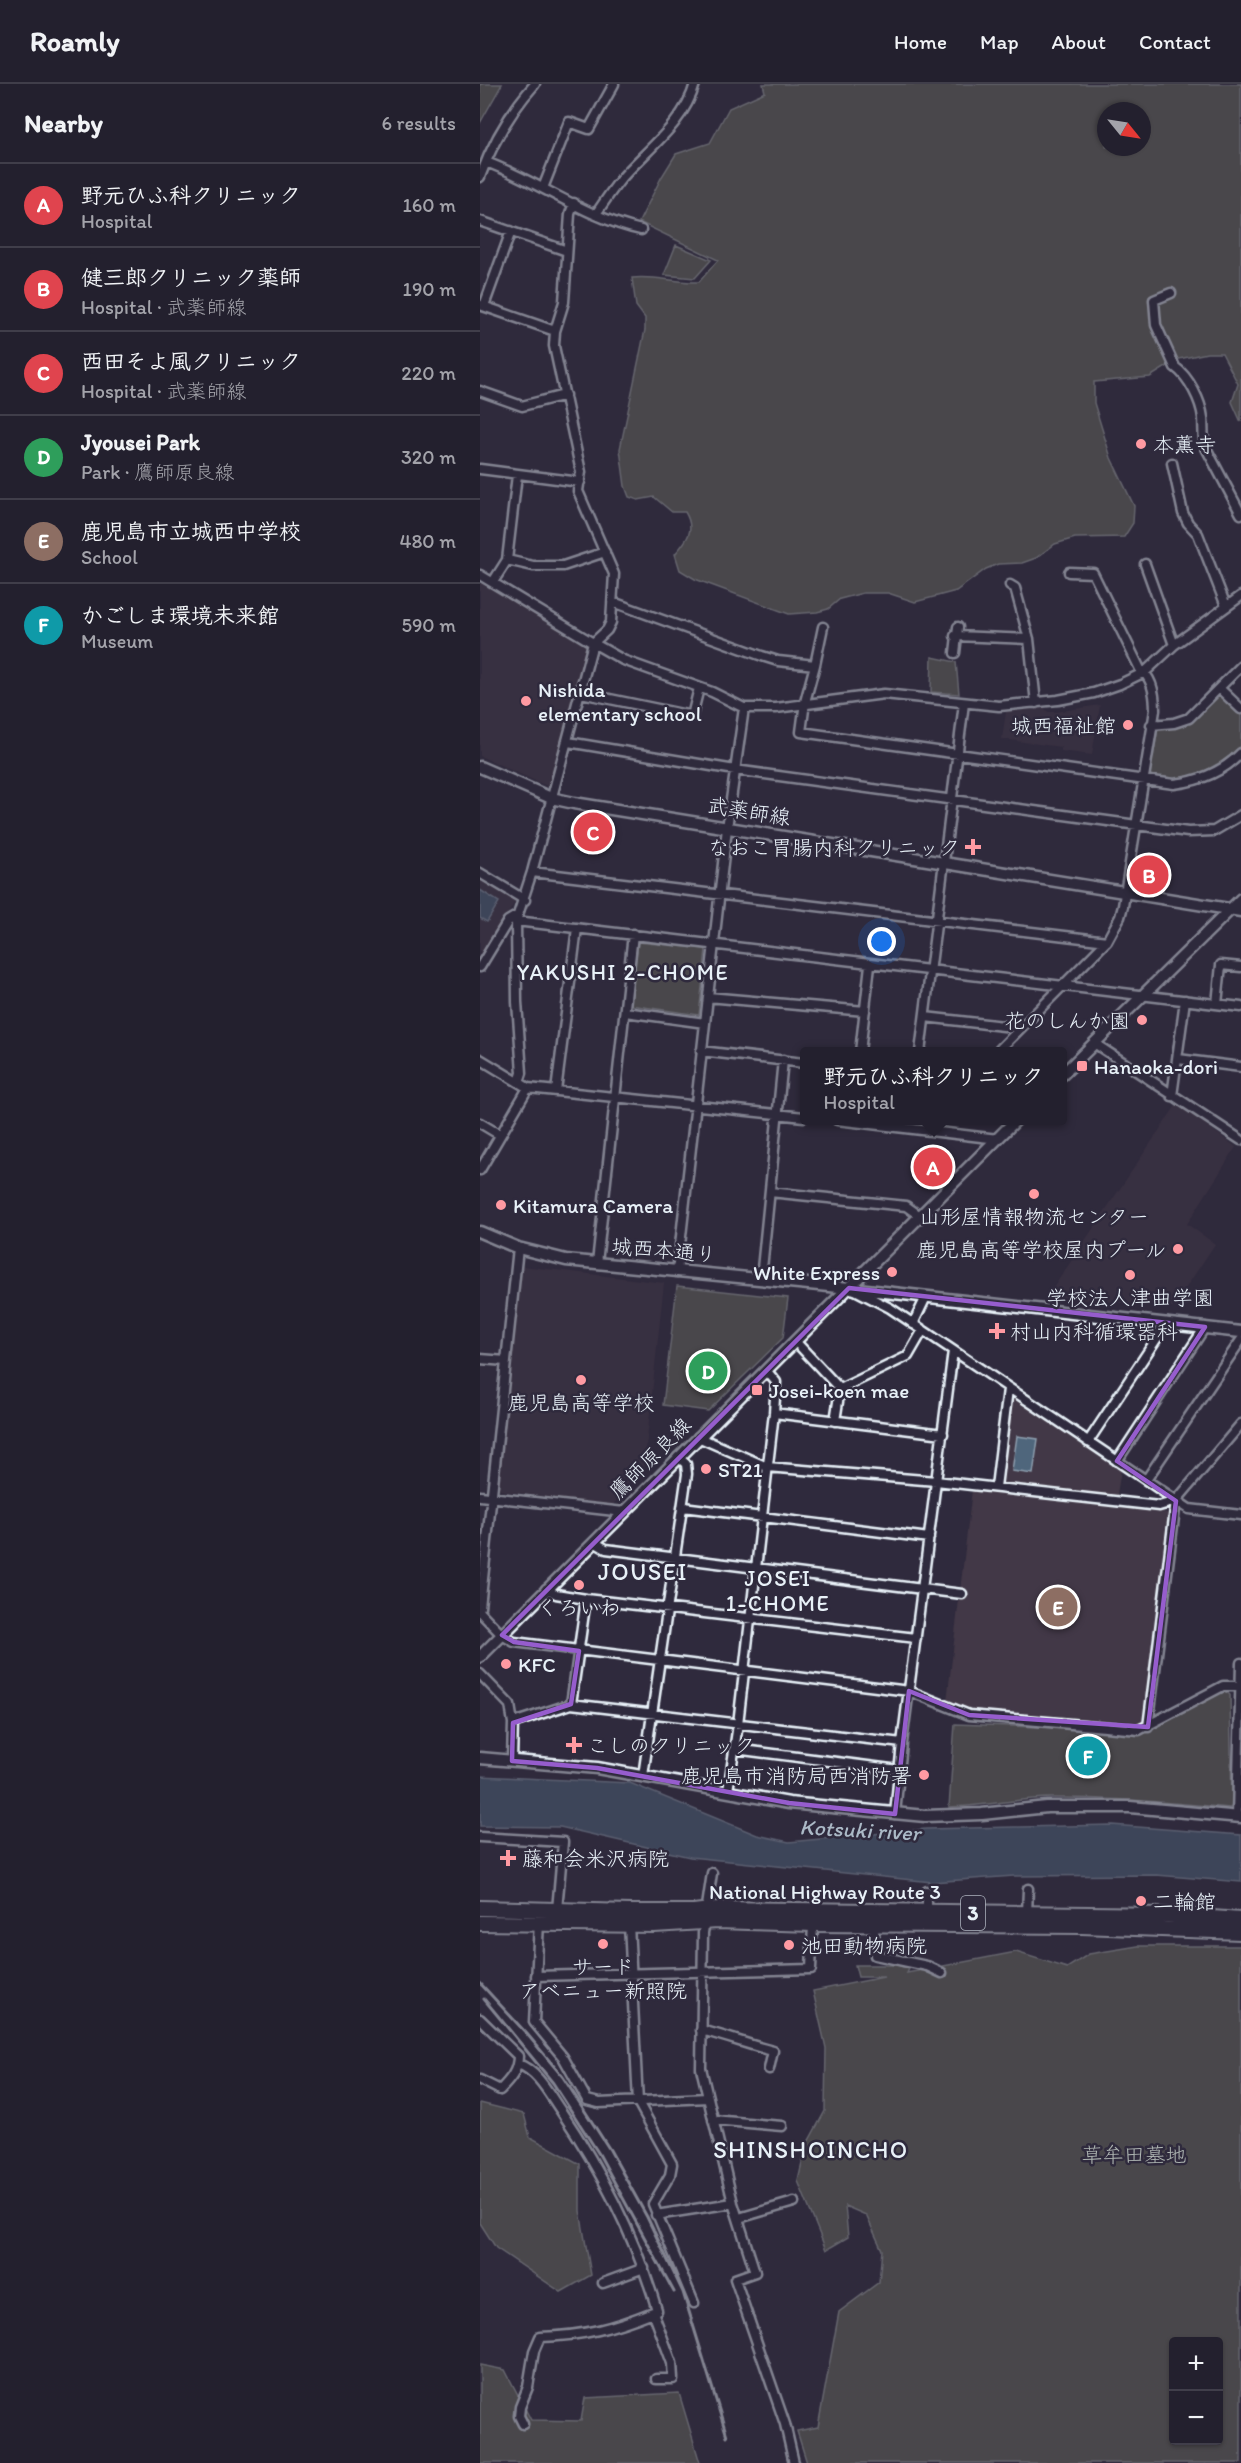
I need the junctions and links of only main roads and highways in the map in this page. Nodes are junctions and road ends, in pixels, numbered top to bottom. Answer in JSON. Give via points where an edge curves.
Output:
{"nodes":[{"id":1,"x":480,"y":1908,"type":"edge"},
{"id":2,"x":705,"y":1916,"type":"junction"},
{"id":3,"x":1241,"y":1920,"type":"edge"},
{"id":4,"x":480,"y":1923,"type":"edge"},
{"id":5,"x":1241,"y":1932,"type":"edge"}],
"edges":[{"from":1,"to":2,"type":"highway","name":"National Highway Route 3","number":"3"},
{"from":2,"to":3,"type":"highway","name":"National Highway Route 3","number":"3","via":[[1027,1913]]},
{"from":2,"to":4,"type":"highway","name":"National Highway Route 3","number":"3","via":[[629,1924]]},
{"from":2,"to":5,"type":"highway","name":"National Highway Route 3","number":"3","via":[[813,1924],[1092,1926]]}]}
